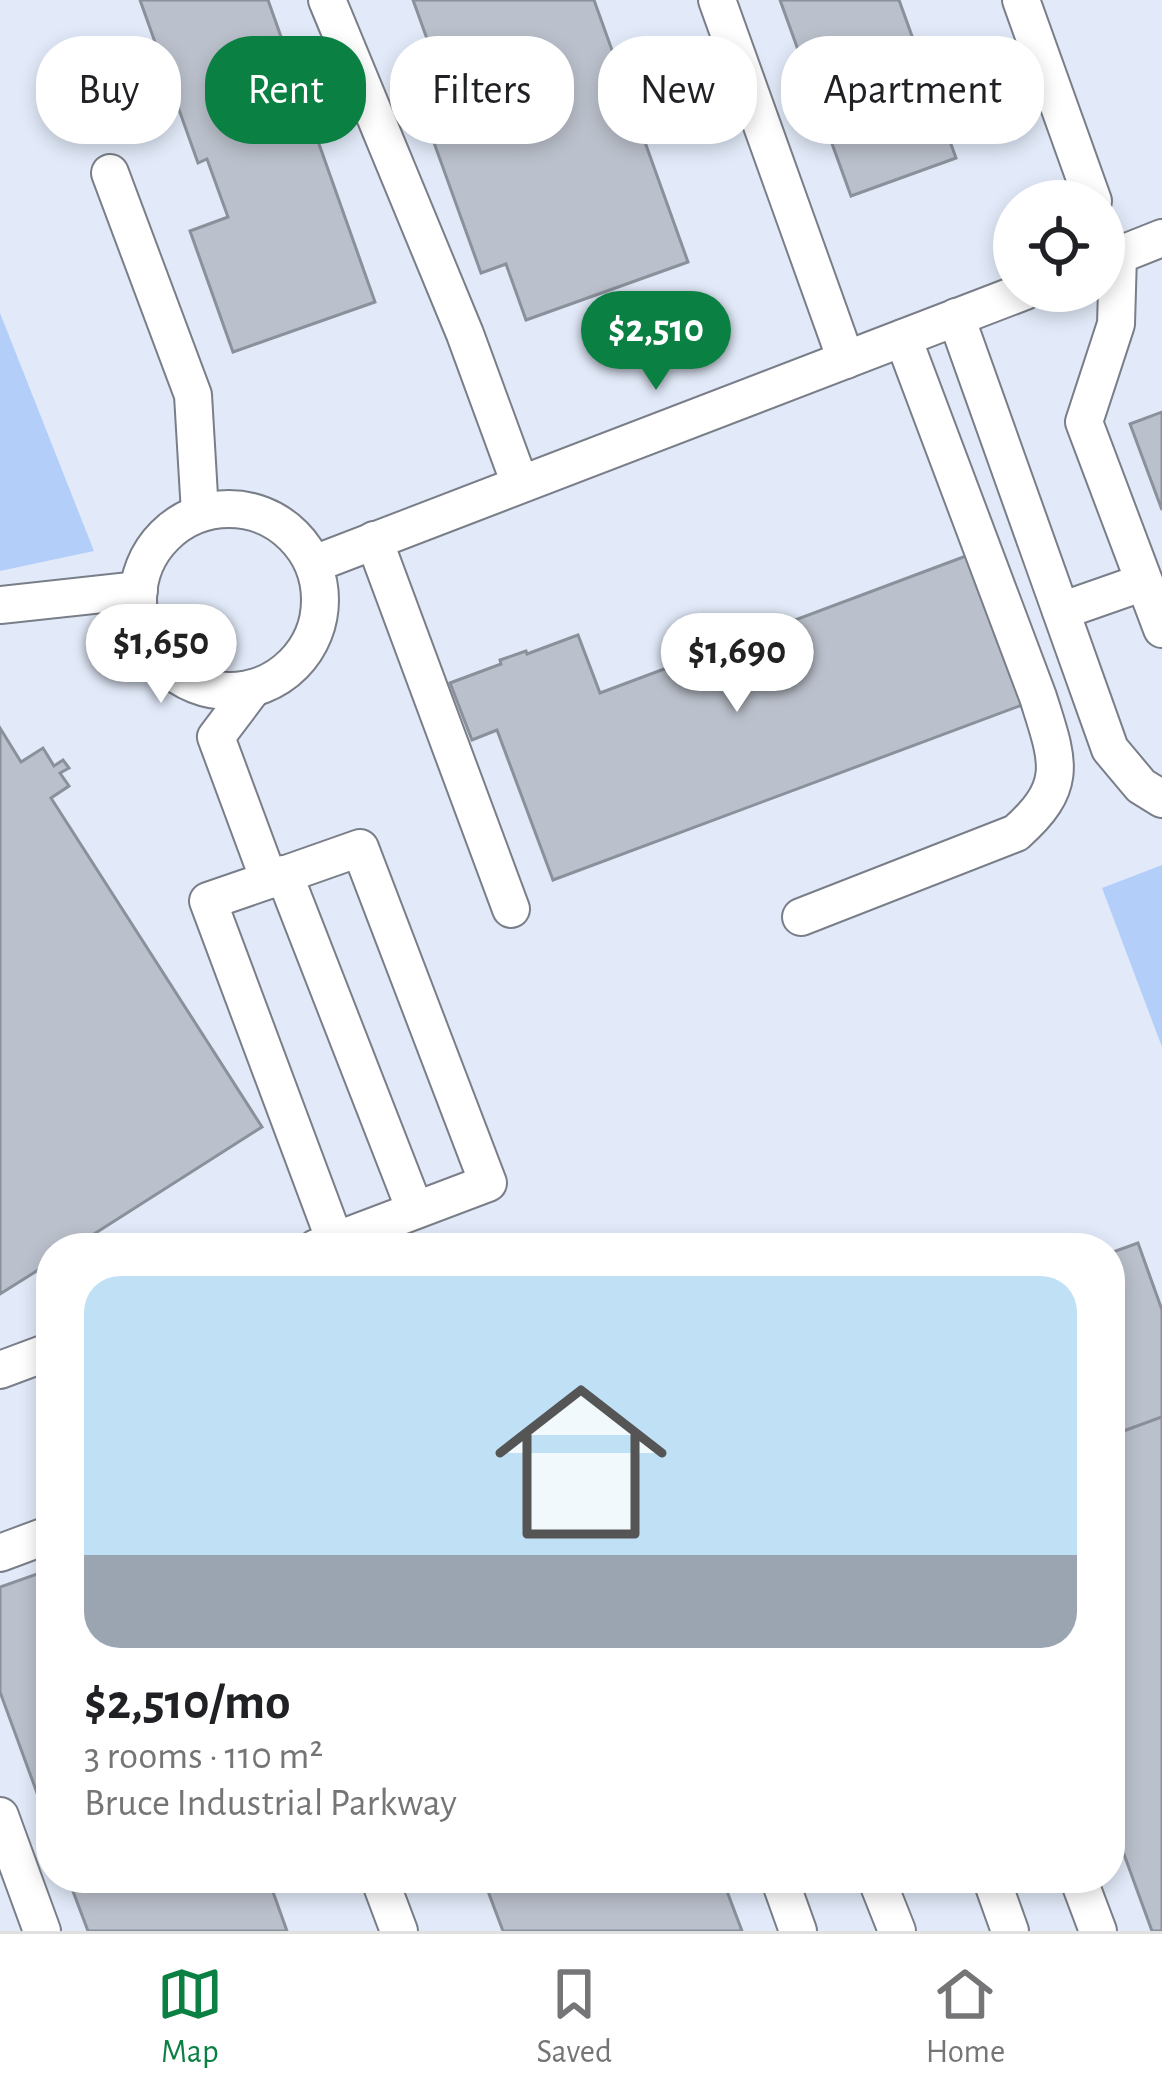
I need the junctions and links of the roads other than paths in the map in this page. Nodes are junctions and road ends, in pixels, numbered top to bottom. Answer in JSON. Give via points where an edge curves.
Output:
{"nodes":[{"id":1,"x":327,"y":0,"type":"edge"},
{"id":2,"x":717,"y":0,"type":"edge"},
{"id":3,"x":1022,"y":0,"type":"edge"},
{"id":4,"x":110,"y":173,"type":"dead end"},
{"id":5,"x":1086,"y":180,"type":"edge"},
{"id":6,"x":1162,"y":238,"type":"edge"},
{"id":7,"x":1125,"y":247,"type":"edge"},
{"id":8,"x":993,"y":303,"type":"edge"},
{"id":9,"x":1115,"y":312,"type":"edge"},
{"id":10,"x":956,"y":317,"type":"junction"},
{"id":11,"x":903,"y":338,"type":"junction"},
{"id":12,"x":846,"y":360,"type":"junction"},
{"id":13,"x":520,"y":484,"type":"junction"},
{"id":14,"x":200,"y":513,"type":"junction"},
{"id":15,"x":374,"y":540,"type":"junction"},
{"id":16,"x":314,"y":564,"type":"junction"},
{"id":17,"x":1144,"y":581,"type":"junction"},
{"id":18,"x":139,"y":590,"type":"junction"},
{"id":19,"x":0,"y":605,"type":"edge"},
{"id":20,"x":1061,"y":611,"type":"junction"},
{"id":21,"x":1162,"y":629,"type":"edge"},
{"id":22,"x":253,"y":688,"type":"junction"},
{"id":23,"x":1159,"y":791,"type":"edge"},
{"id":24,"x":277,"y":877,"type":"junction"},
{"id":25,"x":512,"y":909,"type":"dead end"},
{"id":26,"x":801,"y":917,"type":"dead end"},
{"id":27,"x":416,"y":1210,"type":"junction"},
{"id":28,"x":322,"y":1233,"type":"edge"},
{"id":29,"x":355,"y":1233,"type":"edge"},
{"id":30,"x":36,"y":1357,"type":"edge"},
{"id":31,"x":0,"y":1370,"type":"edge"},
{"id":32,"x":36,"y":1539,"type":"edge"},
{"id":33,"x":0,"y":1552,"type":"edge"},
{"id":34,"x":0,"y":1816,"type":"edge"},
{"id":35,"x":385,"y":1893,"type":"edge"},
{"id":36,"x":784,"y":1893,"type":"edge"},
{"id":37,"x":882,"y":1893,"type":"edge"},
{"id":38,"x":996,"y":1893,"type":"edge"},
{"id":39,"x":1084,"y":1893,"type":"edge"},
{"id":40,"x":42,"y":1931,"type":"edge"},
{"id":41,"x":399,"y":1931,"type":"edge"},
{"id":42,"x":798,"y":1931,"type":"edge"},
{"id":43,"x":896,"y":1931,"type":"edge"},
{"id":44,"x":1010,"y":1931,"type":"edge"},
{"id":45,"x":1098,"y":1931,"type":"edge"}],
"edges":[{"from":1,"to":13,"type":"street"},
{"from":2,"to":12,"type":"street"},
{"from":3,"to":5,"type":"street"},
{"from":4,"to":14,"type":"street","via":[[193,395]]},
{"from":6,"to":7,"type":"street"},
{"from":8,"to":10,"type":"street"},
{"from":9,"to":17,"type":"street","via":[[1084,422]]},
{"from":10,"to":11,"type":"street"},
{"from":10,"to":20,"type":"street"},
{"from":11,"to":12,"type":"street"},
{"from":11,"to":26,"type":"street","via":[[1037,697],[1055,778],[1043,808],[1016,833]]},
{"from":12,"to":13,"type":"street"},
{"from":13,"to":15,"type":"street"},
{"from":14,"to":16,"type":"street","via":[[227,508],[279,523]]},
{"from":14,"to":18,"type":"street","via":[[152,551]]},
{"from":15,"to":16,"type":"street"},
{"from":15,"to":25,"type":"street"},
{"from":16,"to":22,"type":"street","via":[[321,595],[304,653]]},
{"from":17,"to":20,"type":"street"},
{"from":17,"to":21,"type":"street"},
{"from":18,"to":19,"type":"street"},
{"from":18,"to":22,"type":"street","via":[[147,640],[166,666],[222,691]]},
{"from":20,"to":23,"type":"street","via":[[1110,749],[1141,786]]},
{"from":22,"to":24,"type":"street","via":[[216,737]]},
{"from":24,"to":27,"type":"street"},
{"from":24,"to":27,"type":"street","via":[[360,848],[488,1183]]},
{"from":24,"to":28,"type":"street","via":[[208,901]]},
{"from":27,"to":29,"type":"street"},
{"from":30,"to":31,"type":"street"},
{"from":32,"to":33,"type":"street"},
{"from":34,"to":40,"type":"street"},
{"from":35,"to":41,"type":"street"},
{"from":36,"to":42,"type":"street"},
{"from":37,"to":43,"type":"street"},
{"from":38,"to":44,"type":"street"},
{"from":39,"to":45,"type":"street"}]}
